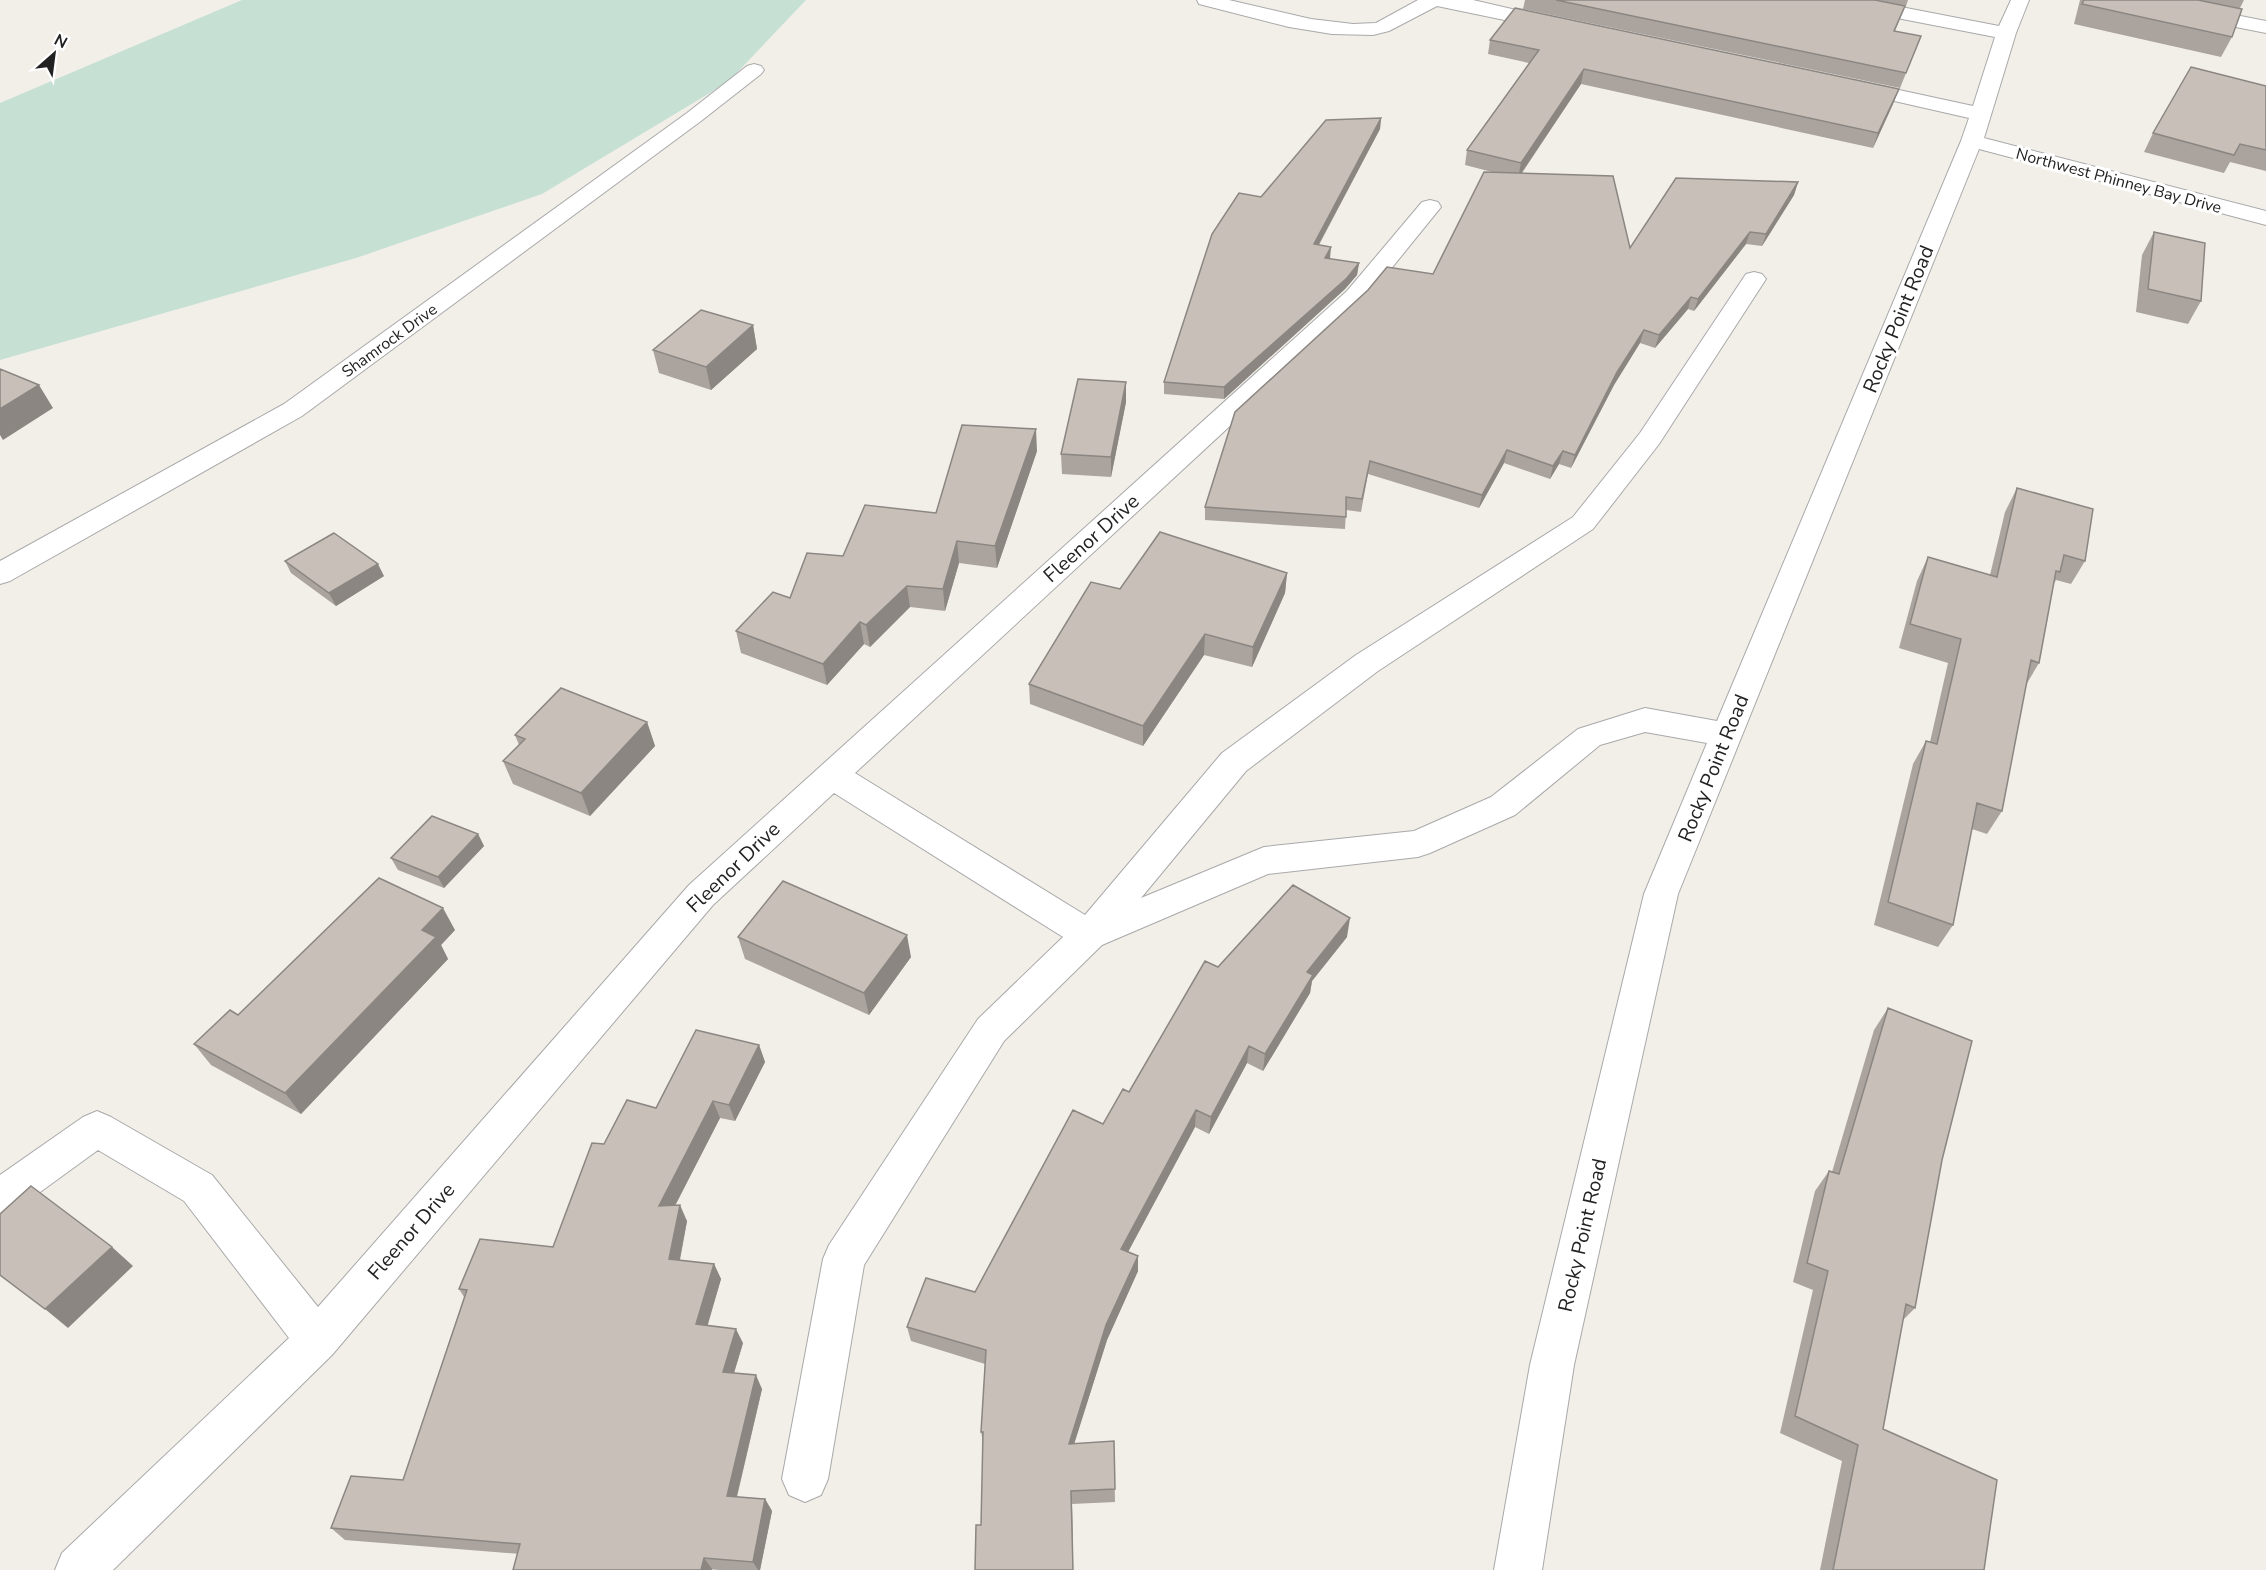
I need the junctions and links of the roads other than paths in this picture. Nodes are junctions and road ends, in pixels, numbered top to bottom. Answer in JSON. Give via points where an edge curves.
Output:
{"nodes":[{"id":1,"x":1206,"y":0,"type":"edge"},
{"id":2,"x":1835,"y":0,"type":"edge"},
{"id":3,"x":2020,"y":0,"type":"edge"},
{"id":4,"x":2130,"y":0,"type":"edge"},
{"id":5,"x":2266,"y":27,"type":"edge"},
{"id":6,"x":1570,"y":28,"type":"edge"},
{"id":7,"x":2006,"y":33,"type":"junction"},
{"id":8,"x":754,"y":70,"type":"dead end"},
{"id":9,"x":1833,"y":82,"type":"edge"},
{"id":10,"x":1976,"y":128,"type":"junction"},
{"id":11,"x":1430,"y":207,"type":"dead end"},
{"id":12,"x":2266,"y":218,"type":"edge"},
{"id":13,"x":1754,"y":279,"type":"dead end"},
{"id":14,"x":0,"y":574,"type":"edge"},
{"id":15,"x":1726,"y":734,"type":"junction"},
{"id":16,"x":832,"y":775,"type":"junction"},
{"id":17,"x":1089,"y":935,"type":"junction"},
{"id":18,"x":0,"y":1198,"type":"edge"},
{"id":19,"x":317,"y":1340,"type":"junction"},
{"id":20,"x":806,"y":1479,"type":"dead end"},
{"id":21,"x":79,"y":1570,"type":"edge"},
{"id":22,"x":1518,"y":1570,"type":"edge"}],
"edges":[{"from":1,"to":6,"type":"street","via":[[1344,29],[1375,29],[1436,0]]},
{"from":2,"to":7,"type":"street"},
{"from":3,"to":7,"type":"street","name":"Rocky Point Road"},
{"from":4,"to":5,"type":"street"},
{"from":7,"to":10,"type":"street","name":"Rocky Point Road"},
{"from":8,"to":14,"type":"street","name":"Shamrock Drive","via":[[293,410]]},
{"from":9,"to":10,"type":"street","name":"Northwest Phinney Bay Drive"},
{"from":10,"to":12,"type":"street","name":"Northwest Phinney Bay Drive"},
{"from":10,"to":15,"type":"street","name":"Rocky Point Road"},
{"from":11,"to":16,"type":"street","name":"Fleenor Drive","via":[[1356,296]]},
{"from":13,"to":17,"type":"street","via":[[1650,438],[1583,523],[1367,663],[1234,762]]},
{"from":15,"to":17,"type":"street","via":[[1645,720],[1589,737],[1503,806],[1418,844],[1264,861]]},
{"from":15,"to":22,"type":"street","name":"Rocky Point Road","via":[[1661,894],[1552,1365]]},
{"from":16,"to":17,"type":"street"},
{"from":16,"to":19,"type":"street","name":"Fleenor Drive","via":[[701,895]]},
{"from":17,"to":20,"type":"street","via":[[991,1030],[844,1259]]},
{"from":18,"to":19,"type":"street","via":[[97,1129],[198,1188]]},
{"from":19,"to":21,"type":"street","name":"Fleenor Drive"}]}
